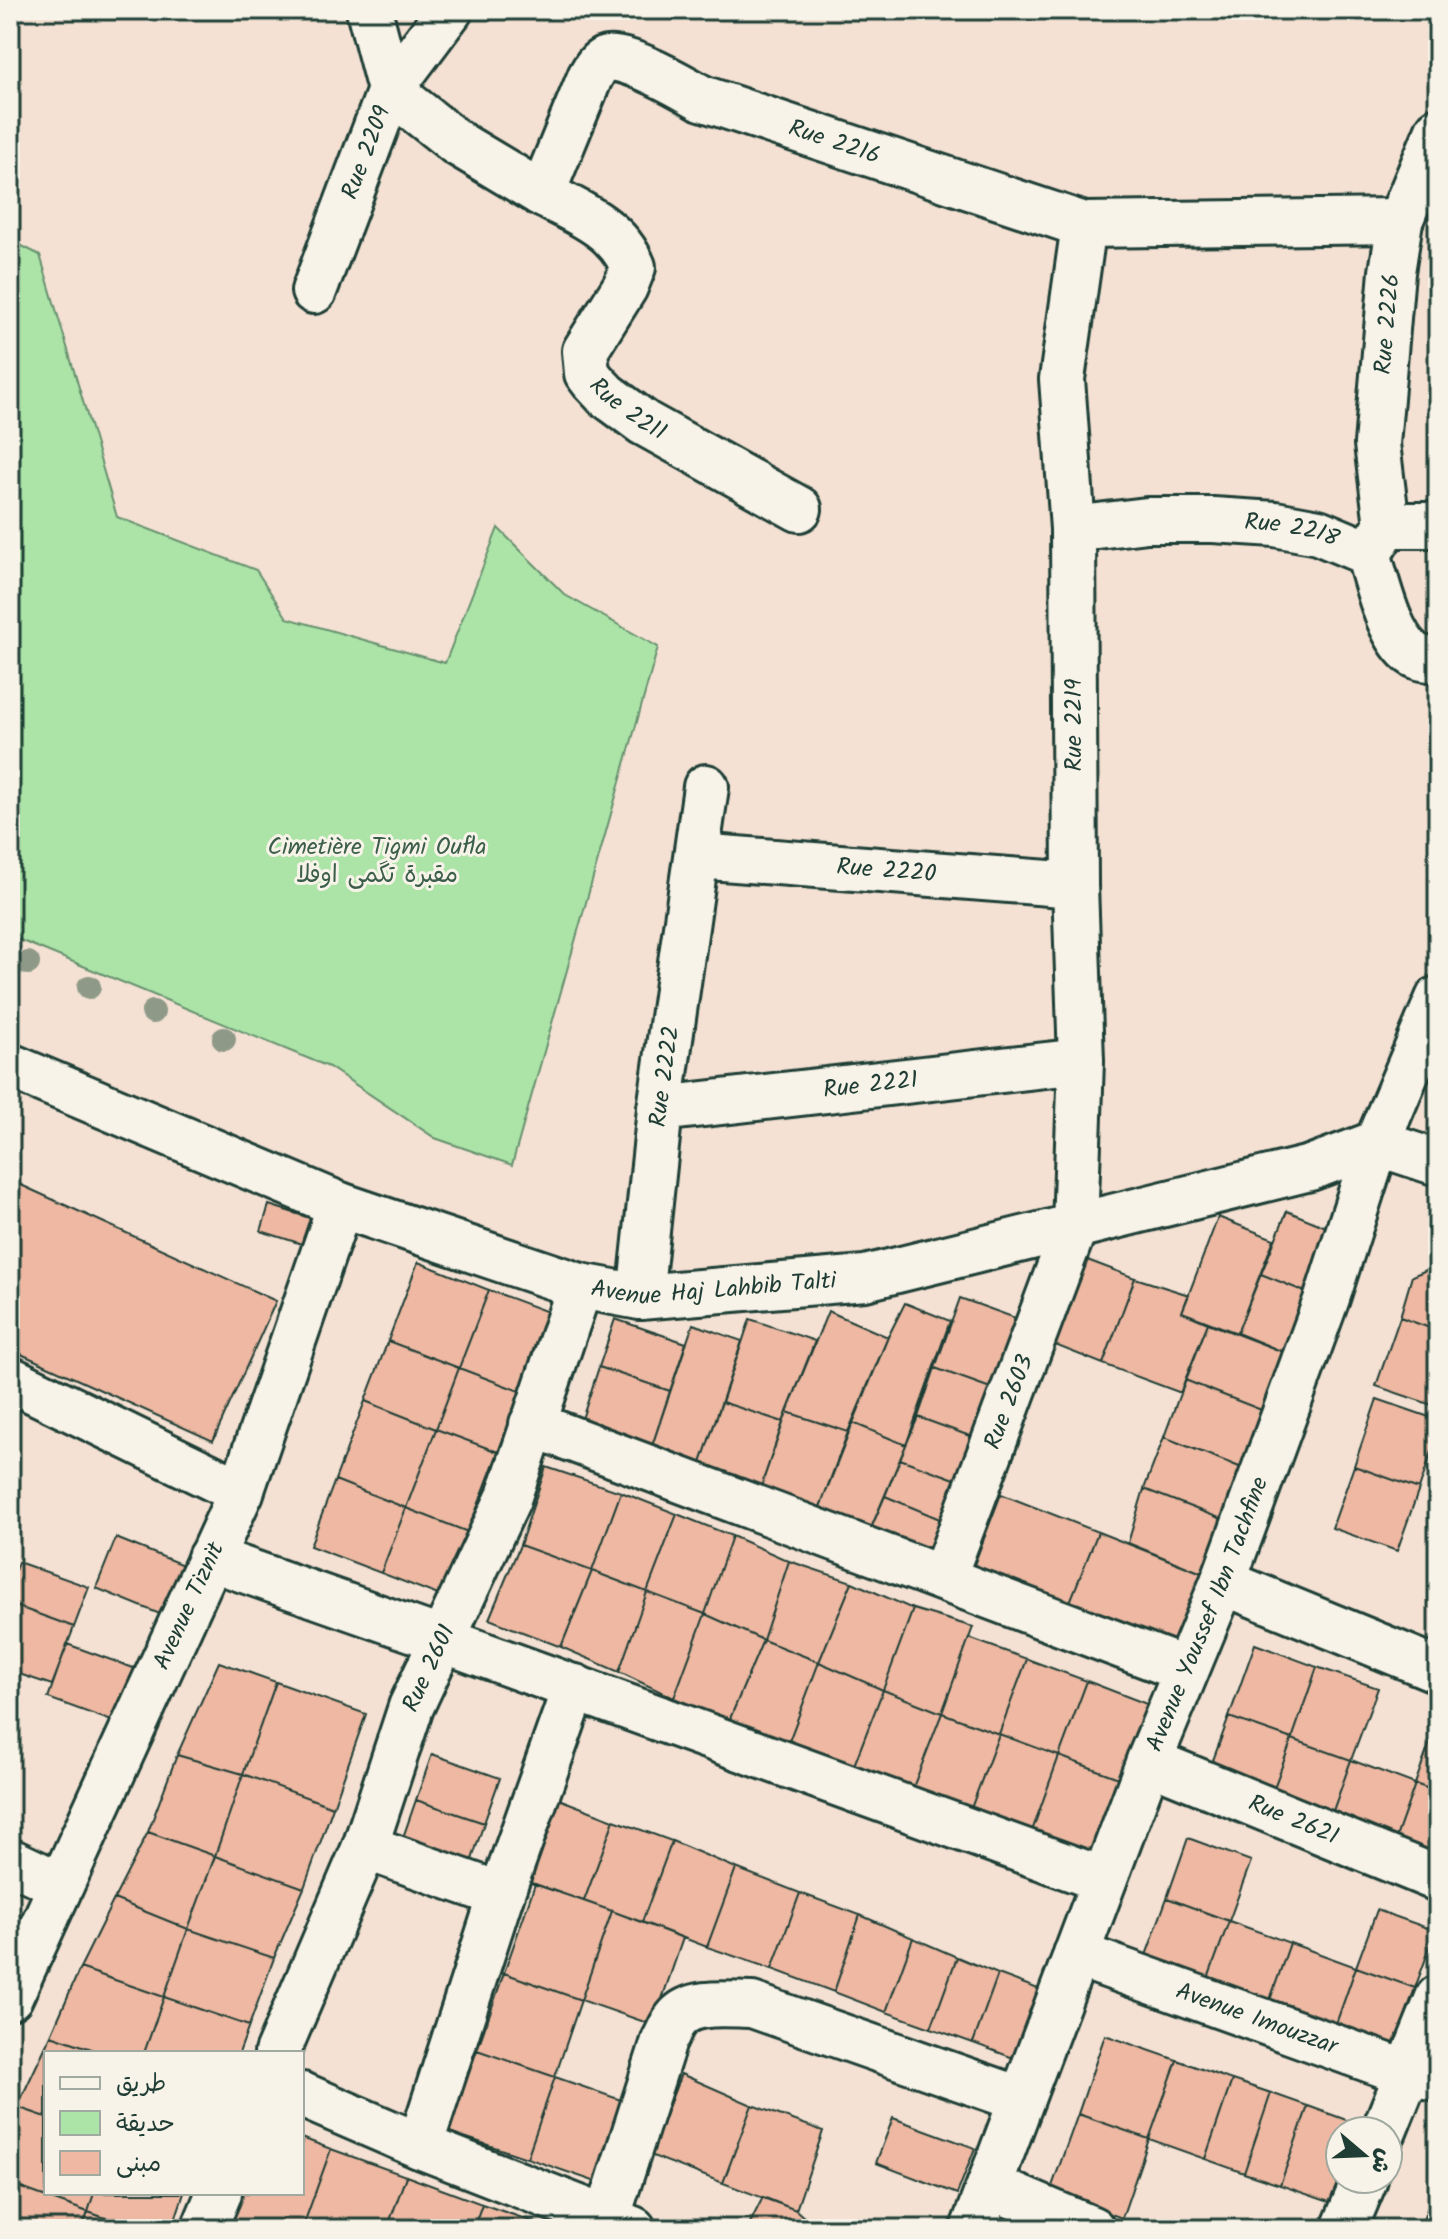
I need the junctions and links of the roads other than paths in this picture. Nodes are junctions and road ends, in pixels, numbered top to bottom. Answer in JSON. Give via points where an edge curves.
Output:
{"nodes":[{"id":1,"x":369,"y":10,"type":"edge"},
{"id":2,"x":450,"y":10,"type":"edge"},
{"id":3,"x":390,"y":90,"type":"junction"},
{"id":4,"x":1438,"y":130,"type":"edge"},
{"id":5,"x":542,"y":194,"type":"junction"},
{"id":6,"x":1400,"y":221,"type":"junction"},
{"id":7,"x":1084,"y":225,"type":"junction"},
{"id":8,"x":314,"y":291,"type":"dead end"},
{"id":9,"x":799,"y":509,"type":"dead end"},
{"id":10,"x":1438,"y":525,"type":"edge"},
{"id":11,"x":1073,"y":529,"type":"junction"},
{"id":12,"x":1378,"y":539,"type":"junction"},
{"id":13,"x":1438,"y":660,"type":"edge"},
{"id":14,"x":706,"y":787,"type":"dead end"},
{"id":15,"x":697,"y":856,"type":"junction"},
{"id":16,"x":1075,"y":885,"type":"junction"},
{"id":17,"x":1438,"y":999,"type":"edge"},
{"id":18,"x":1081,"y":1061,"type":"junction"},
{"id":19,"x":10,"y":1066,"type":"edge"},
{"id":20,"x":660,"y":1109,"type":"junction"},
{"id":21,"x":1377,"y":1143,"type":"junction"},
{"id":22,"x":1438,"y":1163,"type":"edge"},
{"id":23,"x":340,"y":1205,"type":"junction"},
{"id":24,"x":1075,"y":1226,"type":"junction"},
{"id":25,"x":580,"y":1286,"type":"junction"},
{"id":26,"x":640,"y":1297,"type":"junction"},
{"id":27,"x":13,"y":1388,"type":"edge"},
{"id":28,"x":532,"y":1424,"type":"junction"},
{"id":29,"x":241,"y":1492,"type":"junction"},
{"id":30,"x":210,"y":1558,"type":"junction"},
{"id":31,"x":943,"y":1578,"type":"junction"},
{"id":32,"x":1223,"y":1582,"type":"junction"},
{"id":33,"x":443,"y":1640,"type":"junction"},
{"id":34,"x":1186,"y":1670,"type":"junction"},
{"id":35,"x":1438,"y":1670,"type":"edge"},
{"id":36,"x":575,"y":1687,"type":"junction"},
{"id":37,"x":1149,"y":1761,"type":"junction"},
{"id":38,"x":365,"y":1847,"type":"junction"},
{"id":39,"x":10,"y":1861,"type":"edge"},
{"id":40,"x":1438,"y":1879,"type":"edge"},
{"id":41,"x":1104,"y":1880,"type":"junction"},
{"id":42,"x":61,"y":1885,"type":"junction"},
{"id":43,"x":501,"y":1895,"type":"junction"},
{"id":44,"x":1076,"y":1954,"type":"junction"},
{"id":45,"x":10,"y":1997,"type":"edge"},
{"id":46,"x":1438,"y":1998,"type":"edge"},
{"id":47,"x":278,"y":2051,"type":"edge"},
{"id":48,"x":1423,"y":2076,"type":"edge"},
{"id":49,"x":304,"y":2096,"type":"edge"},
{"id":50,"x":1020,"y":2099,"type":"junction"},
{"id":51,"x":1395,"y":2115,"type":"edge"},
{"id":52,"x":420,"y":2146,"type":"junction"},
{"id":53,"x":990,"y":2186,"type":"junction"},
{"id":54,"x":218,"y":2195,"type":"edge"},
{"id":55,"x":1358,"y":2195,"type":"edge"},
{"id":56,"x":620,"y":2224,"type":"edge"},
{"id":57,"x":204,"y":2229,"type":"edge"},
{"id":58,"x":973,"y":2229,"type":"edge"},
{"id":59,"x":1092,"y":2229,"type":"edge"},
{"id":60,"x":1344,"y":2229,"type":"edge"}],
"edges":[{"from":1,"to":3,"type":"street","name":"Rue 2209"},
{"from":2,"to":3,"type":"street"},
{"from":3,"to":5,"type":"street","via":[[457,143]]},
{"from":3,"to":8,"type":"street","name":"Rue 2209"},
{"from":4,"to":6,"type":"street","name":"Rue 2226"},
{"from":5,"to":7,"type":"street","name":"Rue 2216","via":[[590,77],[598,63],[615,59],[702,98]]},
{"from":5,"to":9,"type":"street","name":"Rue 2211","via":[[606,229],[633,267],[585,351],[593,381],[644,423]]},
{"from":6,"to":7,"type":"street","name":"Rue 2216"},
{"from":6,"to":12,"type":"street","name":"Rue 2226","via":[[1377,444]]},
{"from":7,"to":11,"type":"street","name":"Rue 2219","via":[[1062,379]]},
{"from":10,"to":12,"type":"street"},
{"from":11,"to":12,"type":"street","name":"Rue 2218","via":[[1147,520],[1213,520]]},
{"from":11,"to":16,"type":"street","name":"Rue 2219"},
{"from":12,"to":13,"type":"street","name":"Rue 2218","via":[[1387,611],[1414,655]]},
{"from":14,"to":15,"type":"street","name":"Rue 2222"},
{"from":15,"to":16,"type":"street","name":"Rue 2220"},
{"from":15,"to":20,"type":"street","name":"Rue 2222"},
{"from":16,"to":18,"type":"street","name":"Rue 2219"},
{"from":17,"to":21,"type":"street","name":"Avenue Youssef Ibn Tachfine"},
{"from":18,"to":20,"type":"street","name":"Rue 2221"},
{"from":18,"to":24,"type":"street","name":"Rue 2219"},
{"from":19,"to":23,"type":"street","name":"Avenue Haj Lahbib Talti"},
{"from":20,"to":26,"type":"street","name":"Rue 2222"},
{"from":21,"to":22,"type":"street"},
{"from":21,"to":24,"type":"street","name":"Avenue Haj Lahbib Talti","via":[[1310,1168]]},
{"from":21,"to":32,"type":"street","name":"Avenue Youssef Ibn Tachfine","via":[[1327,1298]]},
{"from":23,"to":25,"type":"street","name":"Avenue Haj Lahbib Talti"},
{"from":23,"to":29,"type":"street","name":"Avenue Tiznit"},
{"from":24,"to":26,"type":"street","name":"Avenue Haj Lahbib Talti","via":[[865,1278]]},
{"from":24,"to":31,"type":"street","name":"Rue 2603"},
{"from":25,"to":26,"type":"street","name":"Avenue Haj Lahbib Talti"},
{"from":25,"to":28,"type":"street","name":"Rue 2601"},
{"from":27,"to":29,"type":"street"},
{"from":28,"to":31,"type":"street"},
{"from":28,"to":33,"type":"street","name":"Rue 2601","via":[[508,1499]]},
{"from":29,"to":30,"type":"street","name":"Avenue Tiznit"},
{"from":30,"to":33,"type":"street"},
{"from":30,"to":42,"type":"street","name":"Avenue Tiznit"},
{"from":31,"to":34,"type":"street"},
{"from":32,"to":34,"type":"street","name":"Avenue Youssef Ibn Tachfine"},
{"from":32,"to":35,"type":"street"},
{"from":33,"to":36,"type":"street"},
{"from":33,"to":38,"type":"street","name":"Rue 2601","via":[[411,1707]]},
{"from":34,"to":37,"type":"street","name":"Avenue Youssef Ibn Tachfine"},
{"from":36,"to":41,"type":"street"},
{"from":36,"to":43,"type":"street"},
{"from":37,"to":40,"type":"street","name":"Rue 2621"},
{"from":37,"to":41,"type":"street","name":"Avenue Youssef Ibn Tachfine"},
{"from":38,"to":43,"type":"street"},
{"from":38,"to":47,"type":"street","name":"Rue 2601"},
{"from":39,"to":42,"type":"street"},
{"from":41,"to":44,"type":"street","name":"Avenue Youssef Ibn Tachfine"},
{"from":42,"to":45,"type":"street","name":"Avenue Tiznit"},
{"from":43,"to":52,"type":"street"},
{"from":44,"to":48,"type":"street","name":"Avenue Imouzzar"},
{"from":44,"to":50,"type":"street","name":"Avenue Youssef Ibn Tachfine"},
{"from":46,"to":48,"type":"street"},
{"from":48,"to":51,"type":"street"},
{"from":49,"to":52,"type":"street"},
{"from":50,"to":53,"type":"street","name":"Avenue Youssef Ibn Tachfine"},
{"from":50,"to":56,"type":"street","via":[[752,2005],[688,2010],[677,2017],[664,2041]]},
{"from":52,"to":56,"type":"street"},
{"from":53,"to":58,"type":"street","name":"Avenue Youssef Ibn Tachfine"},
{"from":53,"to":59,"type":"street"},
{"from":54,"to":57,"type":"street"},
{"from":55,"to":60,"type":"street"}]}
